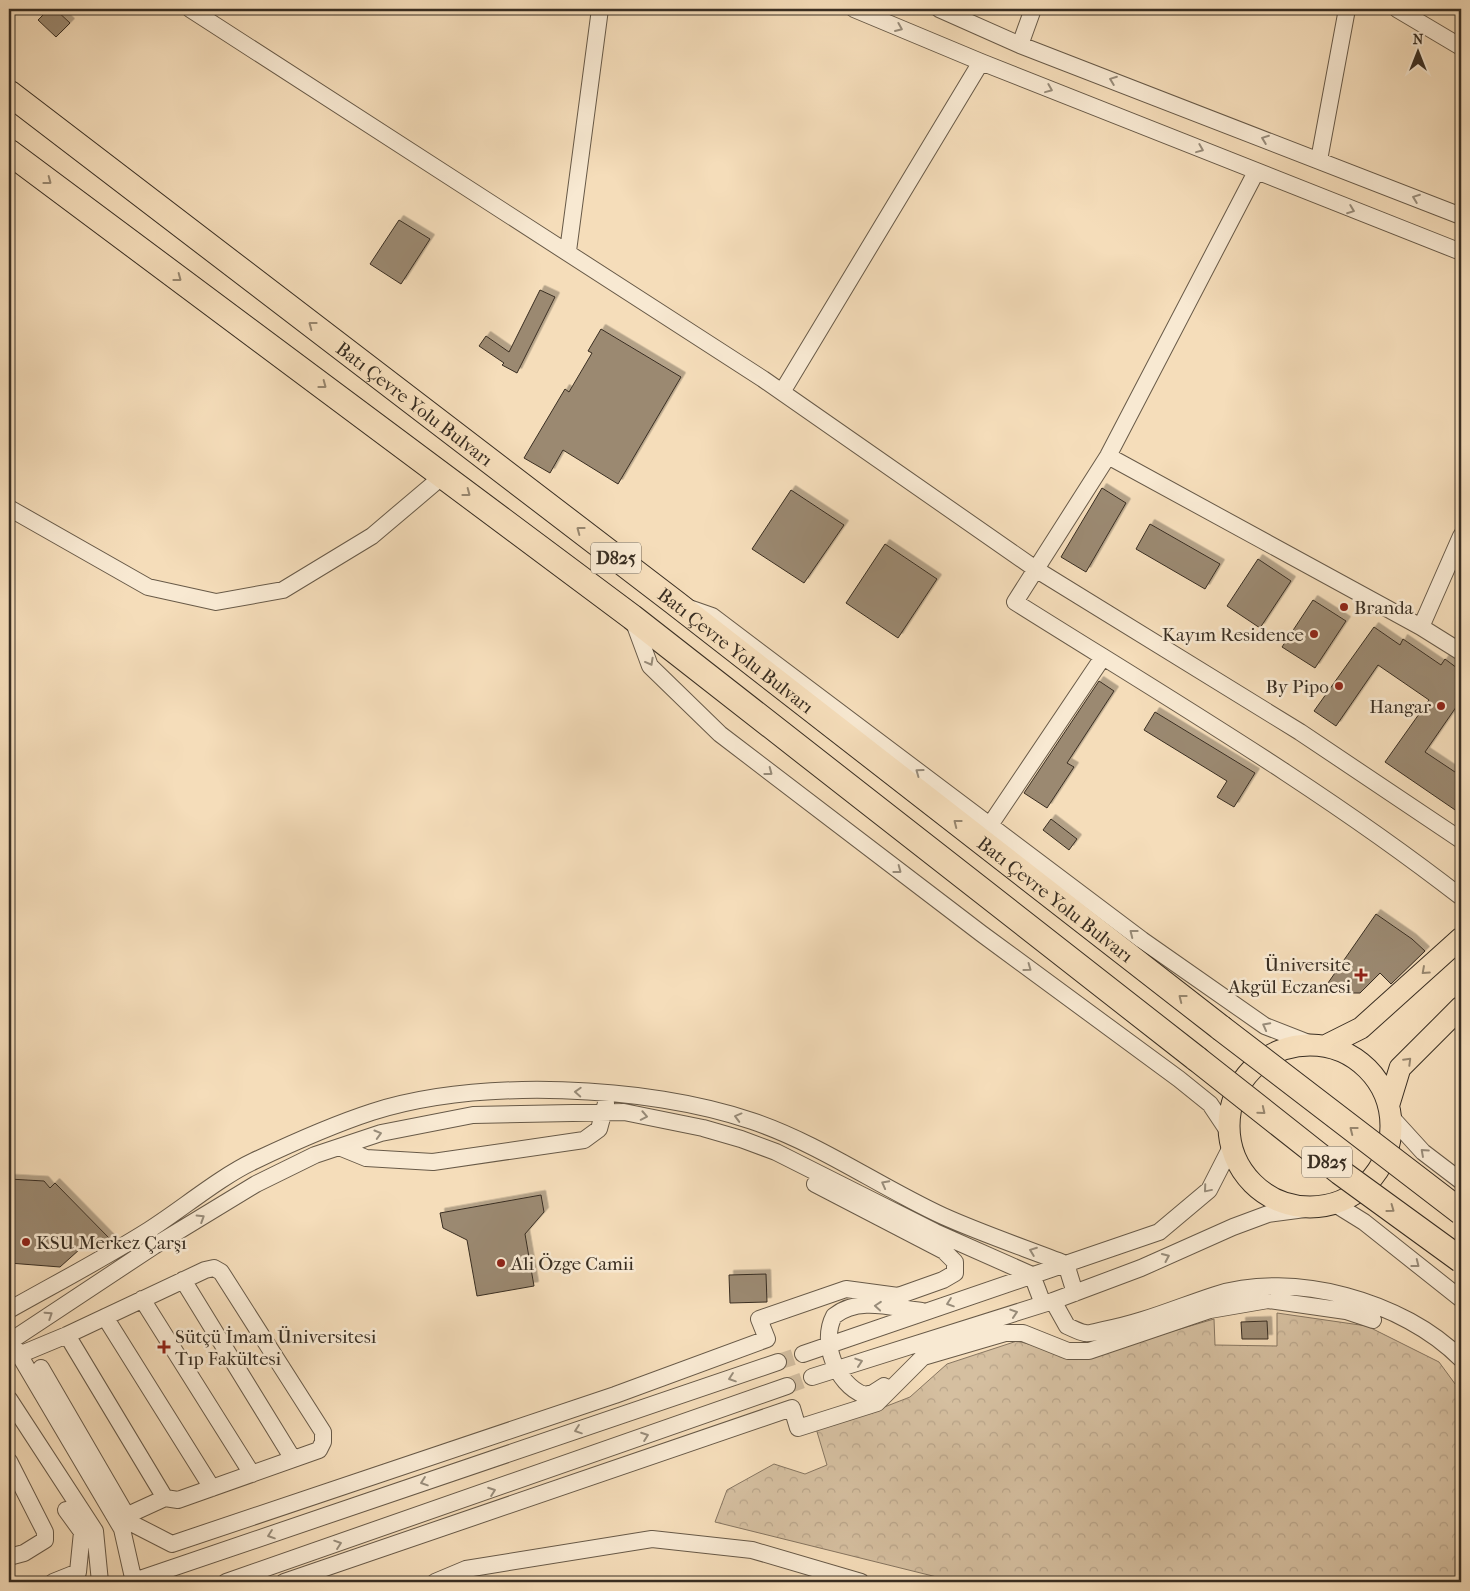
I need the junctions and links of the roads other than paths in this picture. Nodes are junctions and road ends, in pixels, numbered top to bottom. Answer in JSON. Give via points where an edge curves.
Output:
{"nodes":[{"id":1,"x":190,"y":9,"type":"edge"},
{"id":2,"x":600,"y":9,"type":"edge"},
{"id":3,"x":854,"y":9,"type":"edge"},
{"id":4,"x":939,"y":9,"type":"edge"},
{"id":5,"x":1033,"y":9,"type":"edge"},
{"id":6,"x":1348,"y":9,"type":"edge"},
{"id":7,"x":1396,"y":9,"type":"edge"},
{"id":8,"x":1020,"y":44,"type":"junction"},
{"id":9,"x":1461,"y":48,"type":"edge"},
{"id":10,"x":981,"y":62,"type":"junction"},
{"id":11,"x":9,"y":94,"type":"edge"},
{"id":12,"x":9,"y":152,"type":"edge"},
{"id":13,"x":1320,"y":160,"type":"junction"},
{"id":14,"x":1256,"y":172,"type":"junction"},
{"id":15,"x":1461,"y":216,"type":"edge"},
{"id":16,"x":568,"y":251,"type":"junction"},
{"id":17,"x":1461,"y":252,"type":"edge"},
{"id":18,"x":782,"y":392,"type":"junction"},
{"id":19,"x":1108,"y":456,"type":"junction"},
{"id":20,"x":444,"y":475,"type":"junction"},
{"id":21,"x":9,"y":508,"type":"edge"},
{"id":22,"x":1461,"y":536,"type":"edge"},
{"id":23,"x":1037,"y":570,"type":"junction"},
{"id":24,"x":674,"y":602,"type":"junction"},
{"id":25,"x":632,"y":617,"type":"junction"},
{"id":26,"x":1421,"y":627,"type":"junction"},
{"id":27,"x":1461,"y":652,"type":"edge"},
{"id":28,"x":1103,"y":658,"type":"junction"},
{"id":29,"x":990,"y":824,"type":"junction"},
{"id":30,"x":1461,"y":840,"type":"edge"},
{"id":31,"x":1461,"y":897,"type":"edge"},
{"id":32,"x":1461,"y":938,"type":"edge"},
{"id":33,"x":1461,"y":1008,"type":"edge"},
{"id":34,"x":1318,"y":1045,"type":"junction"},
{"id":35,"x":608,"y":1093,"type":"junction"},
{"id":36,"x":1390,"y":1111,"type":"junction"},
{"id":37,"x":604,"y":1112,"type":"junction"},
{"id":38,"x":1230,"y":1139,"type":"junction"},
{"id":39,"x":339,"y":1147,"type":"junction"},
{"id":40,"x":1461,"y":1182,"type":"edge"},
{"id":41,"x":815,"y":1184,"type":"dead end"},
{"id":42,"x":1327,"y":1206,"type":"junction"},
{"id":43,"x":1461,"y":1212,"type":"edge"},
{"id":44,"x":1461,"y":1260,"type":"edge"},
{"id":45,"x":1066,"y":1264,"type":"junction"},
{"id":46,"x":1032,"y":1276,"type":"junction"},
{"id":47,"x":183,"y":1280,"type":"junction"},
{"id":48,"x":1075,"y":1293,"type":"junction"},
{"id":49,"x":142,"y":1299,"type":"junction"},
{"id":50,"x":1461,"y":1299,"type":"edge"},
{"id":51,"x":1048,"y":1302,"type":"junction"},
{"id":52,"x":9,"y":1310,"type":"edge"},
{"id":53,"x":926,"y":1312,"type":"junction"},
{"id":54,"x":105,"y":1317,"type":"junction"},
{"id":55,"x":1373,"y":1320,"type":"dead end"},
{"id":56,"x":66,"y":1335,"type":"junction"},
{"id":57,"x":932,"y":1339,"type":"junction"},
{"id":58,"x":12,"y":1344,"type":"edge"},
{"id":59,"x":828,"y":1345,"type":"junction"},
{"id":60,"x":803,"y":1354,"type":"tunnel mouth"},
{"id":61,"x":1461,"y":1359,"type":"edge"},
{"id":62,"x":778,"y":1362,"type":"tunnel mouth"},
{"id":63,"x":41,"y":1368,"type":"dead end"},
{"id":64,"x":838,"y":1369,"type":"junction"},
{"id":65,"x":812,"y":1377,"type":"tunnel mouth"},
{"id":66,"x":787,"y":1386,"type":"tunnel mouth"},
{"id":67,"x":9,"y":1399,"type":"edge"},
{"id":68,"x":293,"y":1459,"type":"junction"},
{"id":69,"x":9,"y":1460,"type":"edge"},
{"id":70,"x":252,"y":1474,"type":"junction"},
{"id":71,"x":212,"y":1488,"type":"junction"},
{"id":72,"x":165,"y":1498,"type":"junction"},
{"id":73,"x":66,"y":1510,"type":"dead end"},
{"id":74,"x":122,"y":1518,"type":"junction"},
{"id":75,"x":11,"y":1552,"type":"edge"},
{"id":76,"x":53,"y":1582,"type":"edge"},
{"id":77,"x":100,"y":1582,"type":"edge"},
{"id":78,"x":133,"y":1582,"type":"edge"},
{"id":79,"x":226,"y":1582,"type":"edge"},
{"id":80,"x":284,"y":1582,"type":"edge"},
{"id":81,"x":435,"y":1582,"type":"edge"},
{"id":82,"x":861,"y":1582,"type":"edge"}],
"edges":[{"from":1,"to":16,"type":"street"},
{"from":2,"to":16,"type":"street"},
{"from":3,"to":10,"type":"street","one_way":true},
{"from":4,"to":8,"type":"street"},
{"from":5,"to":8,"type":"street"},
{"from":6,"to":13,"type":"street"},
{"from":7,"to":9,"type":"street"},
{"from":13,"to":8,"type":"street","one_way":true},
{"from":10,"to":14,"type":"street","one_way":true},
{"from":10,"to":18,"type":"street"},
{"from":24,"to":11,"type":"highway","name":"Batı Çevre Yolu Bulvarı","number":"D825","one_way":true},
{"from":12,"to":20,"type":"highway","name":"Batı Çevre Yolu Bulvarı","number":"D825","one_way":true},
{"from":15,"to":13,"type":"street","one_way":true},
{"from":14,"to":17,"type":"street","one_way":true},
{"from":14,"to":19,"type":"street"},
{"from":16,"to":18,"type":"street"},
{"from":18,"to":23,"type":"street"},
{"from":19,"to":23,"type":"street"},
{"from":19,"to":26,"type":"street"},
{"from":20,"to":21,"type":"street","via":[[372,536],[284,590],[216,602],[148,587]]},
{"from":20,"to":25,"type":"highway","name":"Batı Çevre Yolu Bulvarı","number":"D825","one_way":true},
{"from":22,"to":26,"type":"street"},
{"from":23,"to":28,"type":"street","via":[[1015,602]]},
{"from":23,"to":30,"type":"street","via":[[1300,732]]},
{"from":29,"to":24,"type":"street","one_way":true,"via":[[712,616]]},
{"from":43,"to":24,"type":"highway","name":"Batı Çevre Yolu Bulvarı","number":"D825","one_way":true,"bridge":true},
{"from":25,"to":38,"type":"street","one_way":true,"via":[[650,666],[720,734],[1179,1079],[1210,1104]]},
{"from":25,"to":44,"type":"highway","name":"Batı Çevre Yolu Bulvarı","number":"D825","one_way":true,"bridge":true,"via":[[1340,1172]]},
{"from":26,"to":27,"type":"street"},
{"from":28,"to":29,"type":"street"},
{"from":28,"to":31,"type":"street","via":[[1193,713],[1402,852]]},
{"from":34,"to":29,"type":"street","one_way":true,"via":[[1258,1021],[1142,940]]},
{"from":32,"to":34,"type":"main road","one_way":true,"via":[[1361,1028]]},
{"from":36,"to":33,"type":"main road","one_way":true,"via":[[1400,1068]]},
{"from":34,"to":36,"type":"main road","via":[[1343,1051],[1359,1060],[1382,1088]]},
{"from":34,"to":38,"type":"main road","via":[[1285,1048],[1261,1061],[1242,1080],[1231,1104]]},
{"from":35,"to":37,"type":"street"},
{"from":45,"to":35,"type":"street","one_way":true,"via":[[943,1216],[798,1138],[750,1120],[706,1108]]},
{"from":35,"to":52,"type":"street","one_way":true,"via":[[548,1090],[474,1092],[372,1112],[252,1162],[147,1232]]},
{"from":40,"to":36,"type":"street","one_way":true,"via":[[1422,1152]]},
{"from":36,"to":42,"type":"main road","via":[[1391,1140],[1384,1161],[1372,1180],[1360,1190]]},
{"from":39,"to":37,"type":"street","one_way":true,"via":[[381,1133],[473,1116]]},
{"from":37,"to":39,"type":"street","via":[[599,1129],[584,1140],[433,1162],[366,1158]]},
{"from":37,"to":46,"type":"street","one_way":true,"via":[[624,1112],[703,1128],[776,1152],[935,1232]]},
{"from":38,"to":42,"type":"main road","via":[[1240,1169],[1255,1187],[1289,1205]]},
{"from":38,"to":45,"type":"street","one_way":true,"via":[[1209,1190],[1158,1232]]},
{"from":58,"to":39,"type":"street","one_way":true,"via":[[154,1246],[256,1184]]},
{"from":41,"to":74,"type":"street","via":[[944,1251],[955,1262],[955,1273],[898,1296],[846,1289],[759,1318],[767,1339],[615,1395],[172,1544]]},
{"from":48,"to":42,"type":"street","one_way":true,"via":[[1268,1214]]},
{"from":42,"to":50,"type":"street","one_way":true,"via":[[1364,1222]]},
{"from":45,"to":46,"type":"street"},
{"from":45,"to":48,"type":"street"},
{"from":46,"to":51,"type":"street"},
{"from":46,"to":53,"type":"street","one_way":true},
{"from":47,"to":49,"type":"street"},
{"from":47,"to":68,"type":"street"},
{"from":47,"to":68,"type":"street","via":[[214,1268],[221,1272],[322,1432],[319,1450]]},
{"from":48,"to":51,"type":"street"},
{"from":49,"to":54,"type":"street"},
{"from":49,"to":70,"type":"street"},
{"from":57,"to":51,"type":"street","one_way":true},
{"from":51,"to":61,"type":"street","via":[[1067,1326],[1086,1333],[1127,1325],[1218,1294],[1258,1288],[1299,1288],[1346,1296],[1387,1310],[1426,1331]]},
{"from":53,"to":59,"type":"street"},
{"from":53,"to":59,"type":"street","one_way":true,"via":[[851,1306],[834,1316],[827,1334]]},
{"from":54,"to":56,"type":"street"},
{"from":54,"to":71,"type":"street"},
{"from":55,"to":80,"type":"street","via":[[1346,1311],[1268,1300],[1210,1310],[1089,1351],[1068,1351],[1023,1333],[1005,1333],[923,1357],[877,1403],[798,1428],[792,1408]]},
{"from":56,"to":58,"type":"street"},
{"from":56,"to":72,"type":"street"},
{"from":64,"to":57,"type":"street","one_way":true},
{"from":57,"to":64,"type":"street","via":[[896,1376],[873,1393],[864,1395],[856,1392]]},
{"from":58,"to":74,"type":"street"},
{"from":59,"to":60,"type":"street"},
{"from":59,"to":64,"type":"street"},
{"from":62,"to":78,"type":"street","one_way":true},
{"from":63,"to":74,"type":"street"},
{"from":64,"to":65,"type":"street"},
{"from":79,"to":66,"type":"street","one_way":true},
{"from":67,"to":77,"type":"street","via":[[95,1531]]},
{"from":68,"to":70,"type":"street"},
{"from":69,"to":75,"type":"street","via":[[45,1532],[45,1540],[37,1547]]},
{"from":70,"to":71,"type":"street"},
{"from":71,"to":72,"type":"street","via":[[178,1500]]},
{"from":72,"to":74,"type":"street"},
{"from":73,"to":76,"type":"street","via":[[82,1532],[78,1572]]},
{"from":74,"to":78,"type":"street"},
{"from":81,"to":82,"type":"street","via":[[466,1569],[652,1539],[752,1550]]}]}
